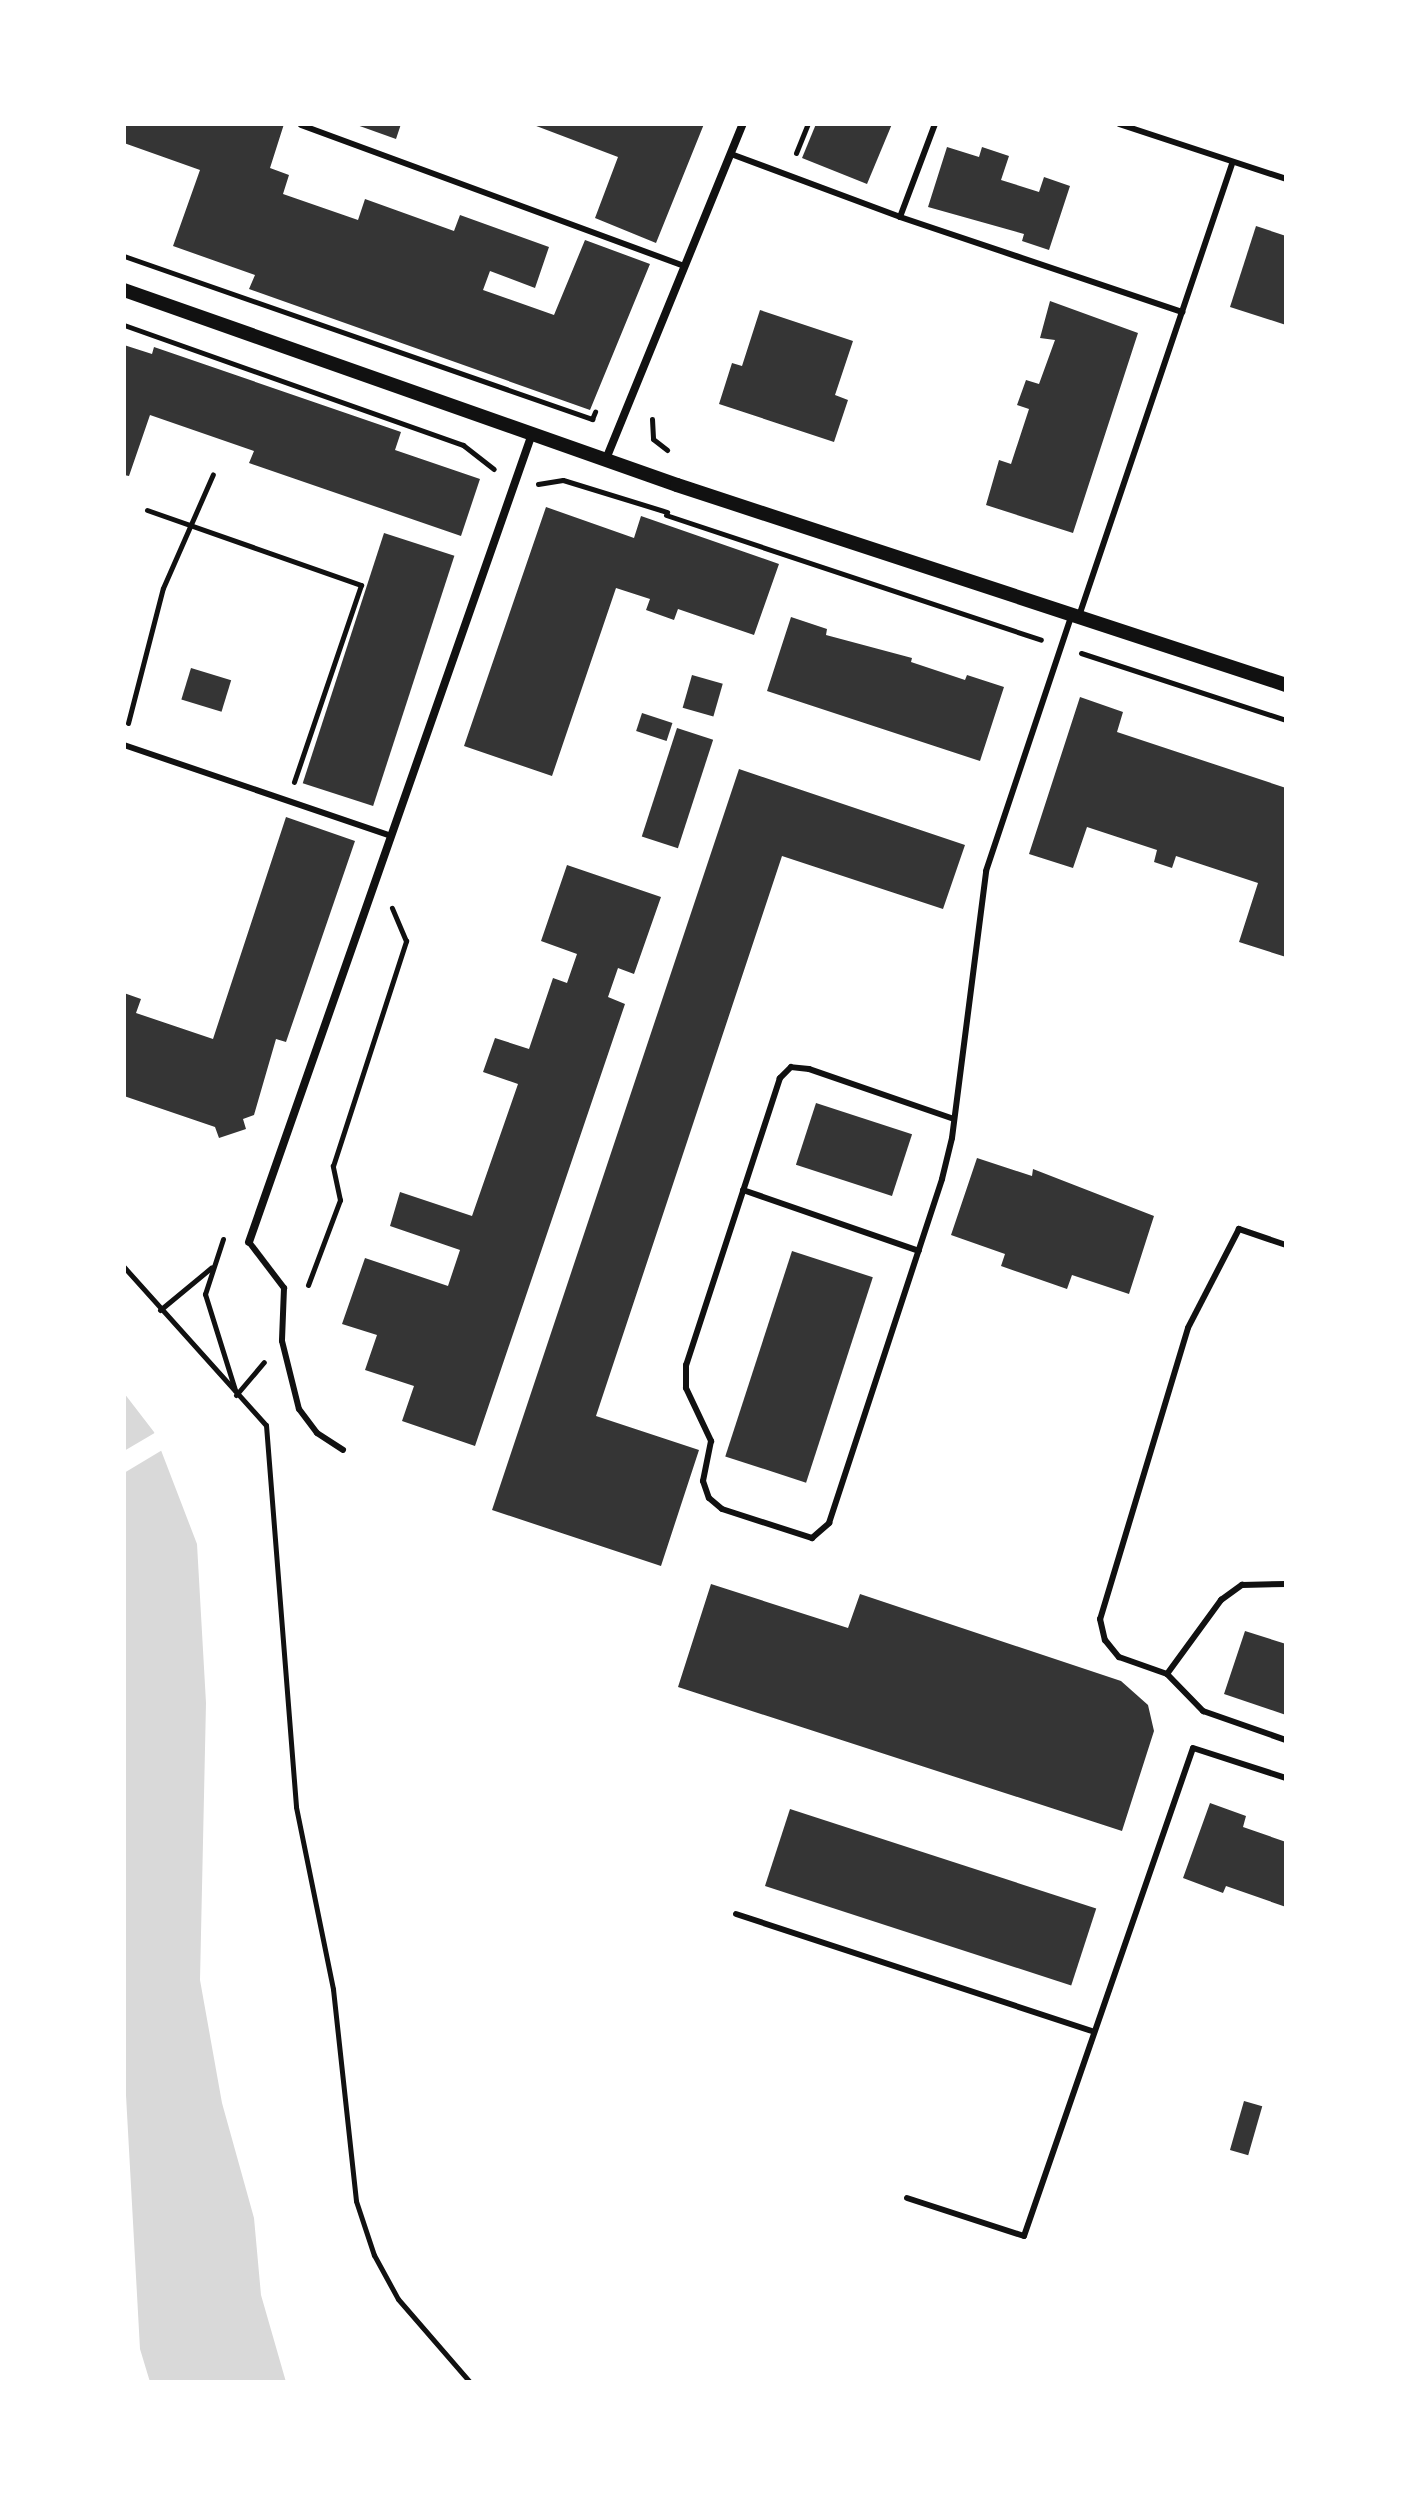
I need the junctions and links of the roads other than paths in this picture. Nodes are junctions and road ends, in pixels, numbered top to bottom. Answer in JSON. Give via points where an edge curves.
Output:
{"nodes":[{"id":1,"x":743,"y":124,"type":"edge"},
{"id":2,"x":935,"y":124,"type":"edge"},
{"id":3,"x":1119,"y":124,"type":"edge"},
{"id":4,"x":301,"y":125,"type":"edge"},
{"id":5,"x":731,"y":154,"type":"junction"},
{"id":6,"x":1233,"y":162,"type":"junction"},
{"id":7,"x":1286,"y":179,"type":"edge"},
{"id":8,"x":900,"y":217,"type":"junction"},
{"id":9,"x":685,"y":266,"type":"junction"},
{"id":10,"x":124,"y":290,"type":"edge"},
{"id":11,"x":1182,"y":312,"type":"junction"},
{"id":12,"x":532,"y":434,"type":"junction"},
{"id":13,"x":606,"y":459,"type":"junction"},
{"id":14,"x":1075,"y":615,"type":"junction"},
{"id":15,"x":1286,"y":685,"type":"edge"},
{"id":16,"x":124,"y":745,"type":"edge"},
{"id":17,"x":391,"y":836,"type":"junction"},
{"id":18,"x":954,"y":1119,"type":"junction"},
{"id":19,"x":743,"y":1190,"type":"junction"},
{"id":20,"x":249,"y":1242,"type":"joint"},
{"id":21,"x":1286,"y":1245,"type":"edge"},
{"id":22,"x":919,"y":1251,"type":"junction"},
{"id":23,"x":343,"y":1450,"type":"dead end"},
{"id":24,"x":1286,"y":1584,"type":"edge"},
{"id":25,"x":1167,"y":1674,"type":"junction"},
{"id":26,"x":1286,"y":1740,"type":"edge"},
{"id":27,"x":1286,"y":1778,"type":"edge"},
{"id":28,"x":736,"y":1914,"type":"dead end"},
{"id":29,"x":1094,"y":2032,"type":"junction"},
{"id":30,"x":907,"y":2198,"type":"dead end"}],
"edges":[{"from":1,"to":5,"type":"street"},
{"from":2,"to":8,"type":"lane"},
{"from":3,"to":6,"type":"lane"},
{"from":4,"to":9,"type":"lane"},
{"from":5,"to":8,"type":"lane"},
{"from":5,"to":9,"type":"street"},
{"from":6,"to":7,"type":"lane"},
{"from":6,"to":11,"type":"lane"},
{"from":8,"to":11,"type":"lane"},
{"from":9,"to":13,"type":"street"},
{"from":10,"to":12,"type":"street"},
{"from":11,"to":14,"type":"lane"},
{"from":12,"to":13,"type":"street"},
{"from":12,"to":17,"type":"street"},
{"from":13,"to":14,"type":"street"},
{"from":14,"to":15,"type":"street"},
{"from":14,"to":18,"type":"lane","via":[[986,871]]},
{"from":16,"to":17,"type":"lane"},
{"from":17,"to":20,"type":"street"},
{"from":18,"to":19,"type":"lane","via":[[791,1067],[780,1078]]},
{"from":18,"to":22,"type":"lane"},
{"from":19,"to":22,"type":"lane"},
{"from":19,"to":22,"type":"lane","via":[[686,1365],[686,1388],[711,1441],[703,1481],[709,1498],[722,1509],[812,1538],[825,1531]]},
{"from":20,"to":23,"type":"lane","via":[[284,1288],[282,1341],[299,1409],[317,1433]]},
{"from":21,"to":25,"type":"lane","via":[[1239,1229],[1188,1328],[1100,1619],[1105,1640],[1119,1657]]},
{"from":24,"to":25,"type":"lane","via":[[1242,1585],[1221,1600]]},
{"from":25,"to":26,"type":"lane","via":[[1203,1711]]},
{"from":27,"to":29,"type":"lane","via":[[1193,1748]]},
{"from":28,"to":29,"type":"lane"},
{"from":29,"to":30,"type":"lane","via":[[1024,2236]]}]}
